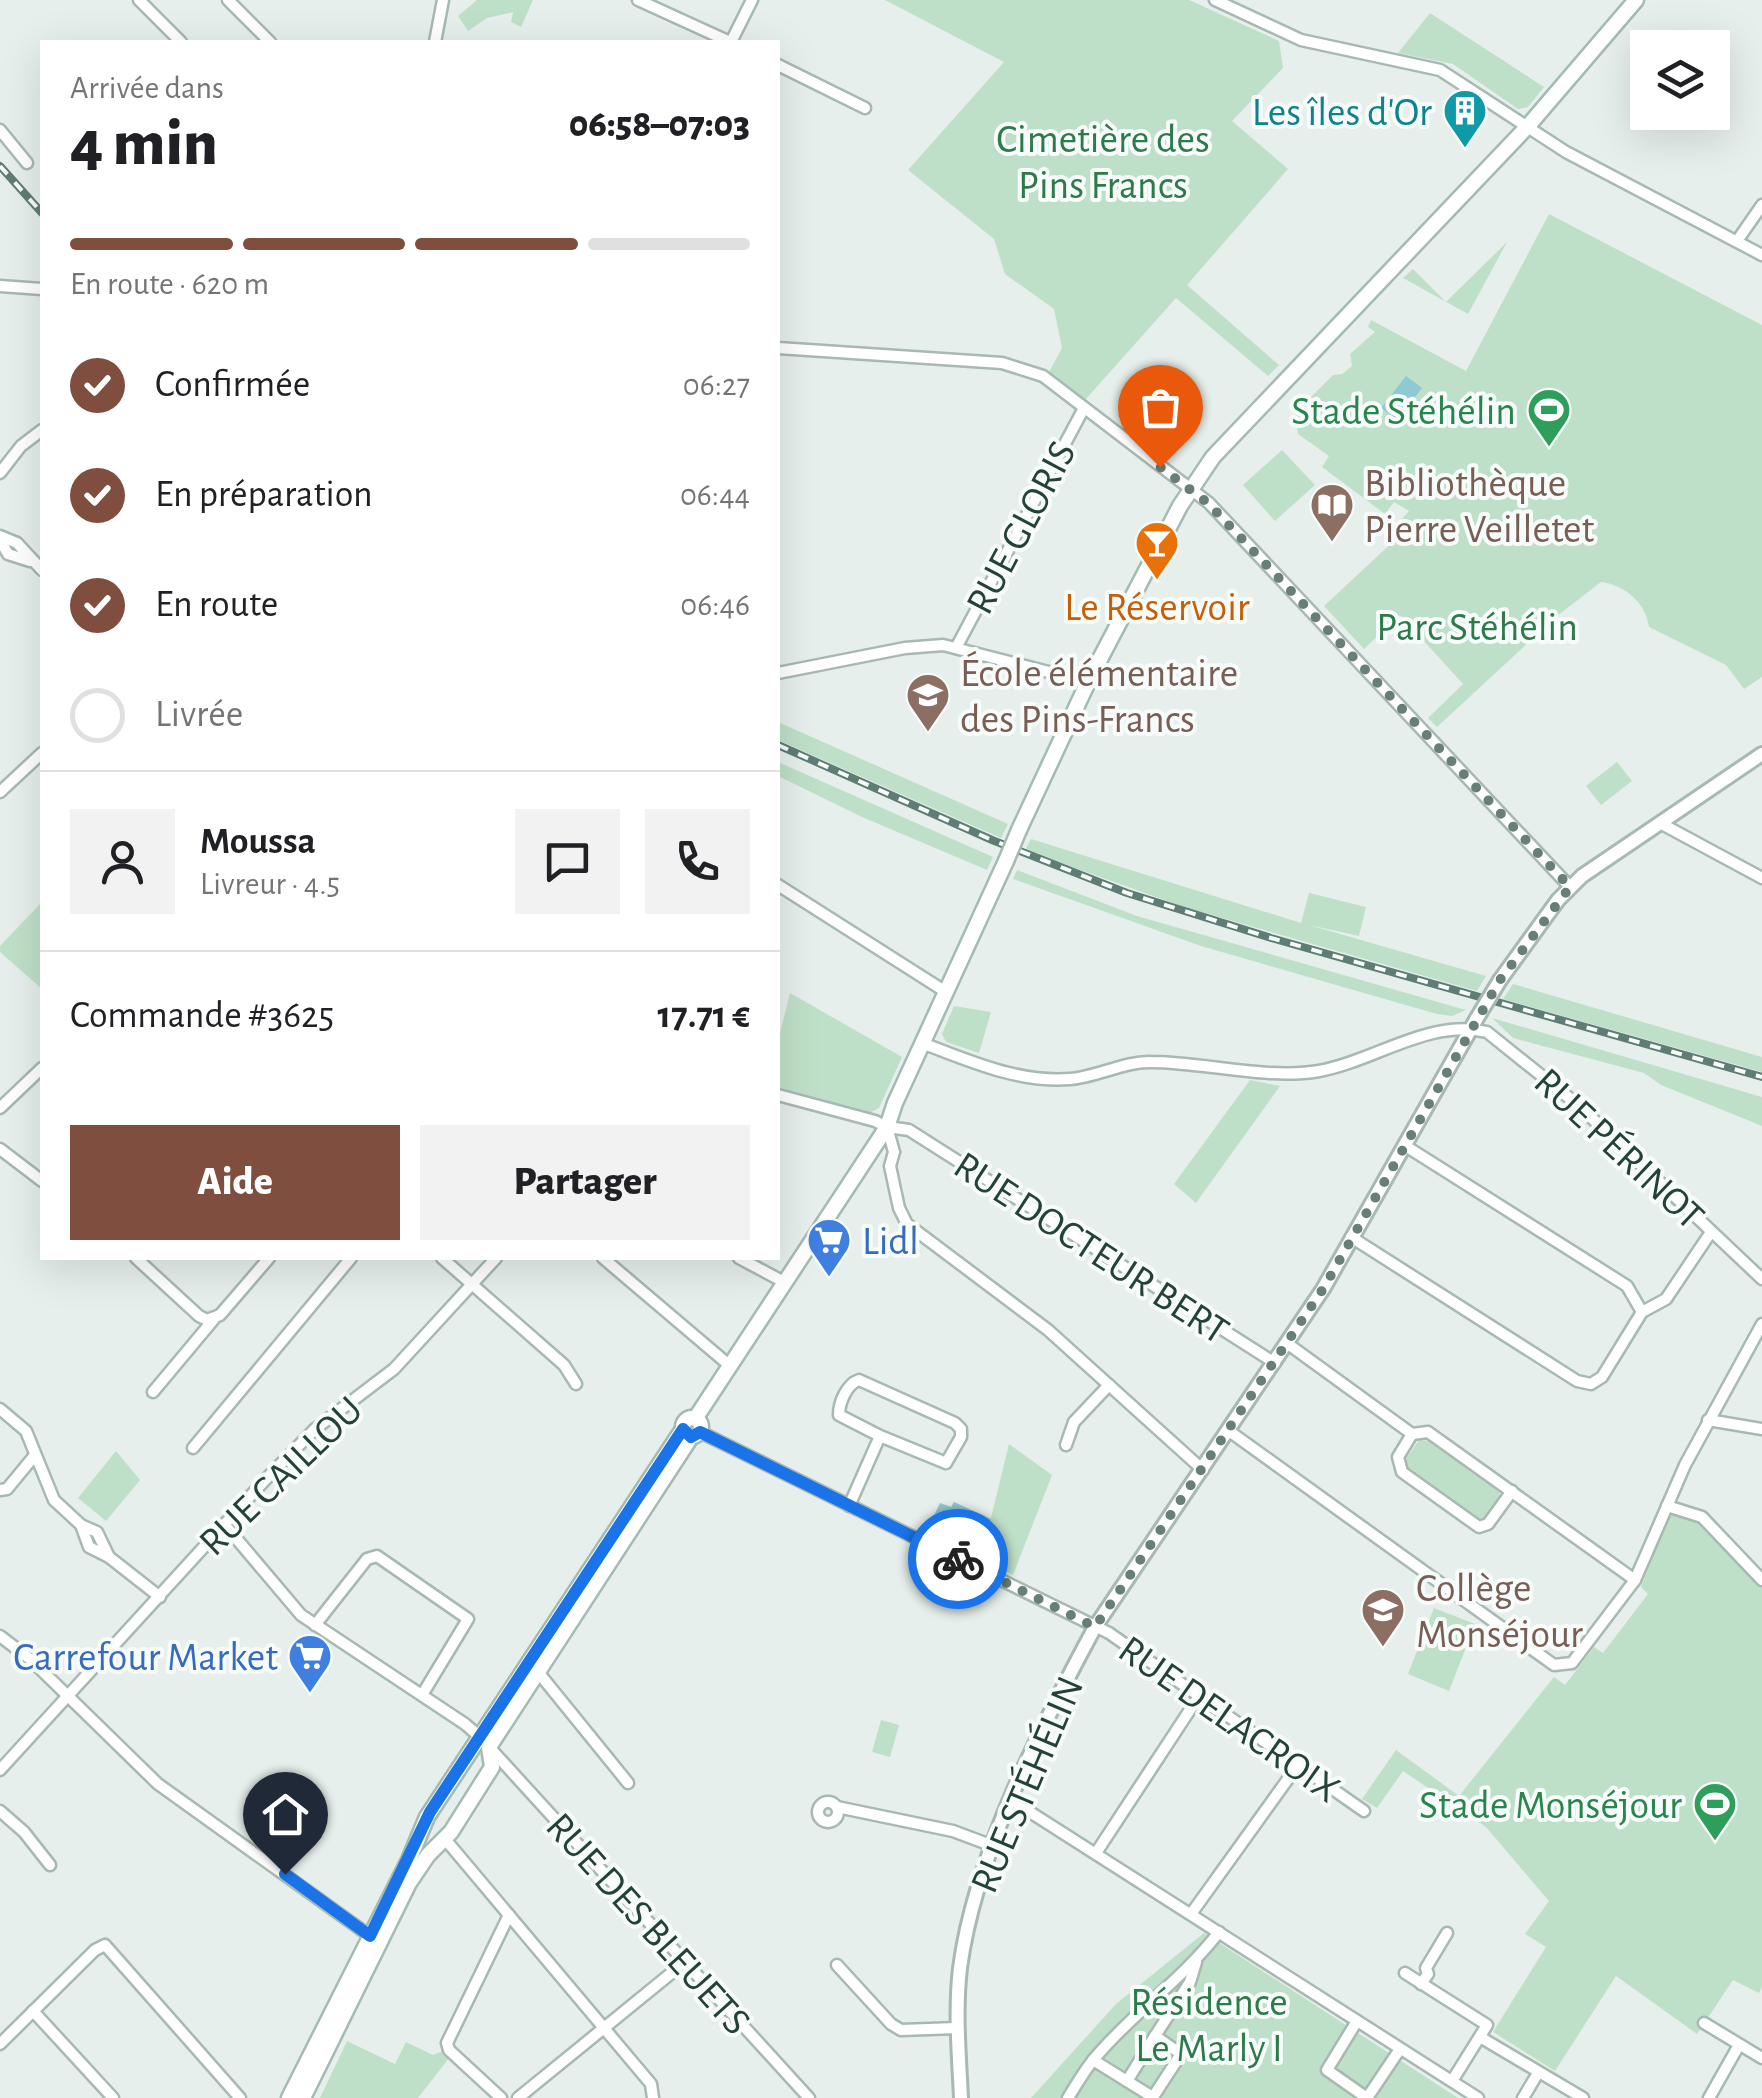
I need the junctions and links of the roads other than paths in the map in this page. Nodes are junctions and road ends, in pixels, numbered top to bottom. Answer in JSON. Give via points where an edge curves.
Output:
{"nodes":[{"id":1,"x":139,"y":0,"type":"edge"},
{"id":2,"x":228,"y":0,"type":"edge"},
{"id":3,"x":443,"y":0,"type":"edge"},
{"id":4,"x":638,"y":0,"type":"edge"},
{"id":5,"x":752,"y":0,"type":"edge"},
{"id":6,"x":1215,"y":0,"type":"edge"},
{"id":7,"x":1636,"y":0,"type":"edge"},
{"id":8,"x":1241,"y":5,"type":"edge"},
{"id":9,"x":179,"y":40,"type":"edge"},
{"id":10,"x":268,"y":40,"type":"edge"},
{"id":11,"x":435,"y":40,"type":"edge"},
{"id":12,"x":726,"y":40,"type":"edge"},
{"id":13,"x":731,"y":40,"type":"edge"},
{"id":14,"x":780,"y":67,"type":"edge"},
{"id":15,"x":865,"y":108,"type":"dead end"},
{"id":16,"x":1528,"y":126,"type":"junction"},
{"id":17,"x":0,"y":130,"type":"edge"},
{"id":18,"x":26,"y":163,"type":"dead end"},
{"id":19,"x":1762,"y":205,"type":"edge"},
{"id":20,"x":1737,"y":241,"type":"junction"},
{"id":21,"x":1762,"y":255,"type":"edge"},
{"id":22,"x":0,"y":286,"type":"edge"},
{"id":23,"x":40,"y":289,"type":"edge"},
{"id":24,"x":780,"y":348,"type":"edge"},
{"id":25,"x":1084,"y":408,"type":"junction"},
{"id":26,"x":40,"y":432,"type":"edge"},
{"id":27,"x":0,"y":472,"type":"edge"},
{"id":28,"x":1192,"y":488,"type":"junction"},
{"id":29,"x":0,"y":538,"type":"edge"},
{"id":30,"x":40,"y":569,"type":"edge"},
{"id":31,"x":957,"y":646,"type":"junction"},
{"id":32,"x":780,"y":673,"type":"edge"},
{"id":33,"x":1088,"y":682,"type":"junction"},
{"id":34,"x":1762,"y":754,"type":"edge"},
{"id":35,"x":40,"y":755,"type":"edge"},
{"id":36,"x":0,"y":792,"type":"edge"},
{"id":37,"x":1660,"y":823,"type":"junction"},
{"id":38,"x":1762,"y":878,"type":"edge"},
{"id":39,"x":780,"y":886,"type":"edge"},
{"id":40,"x":1570,"y":887,"type":"junction"},
{"id":41,"x":946,"y":992,"type":"junction"},
{"id":42,"x":1474,"y":1023,"type":"junction"},
{"id":43,"x":922,"y":1044,"type":"junction"},
{"id":44,"x":40,"y":1070,"type":"edge"},
{"id":45,"x":780,"y":1096,"type":"edge"},
{"id":46,"x":0,"y":1108,"type":"edge"},
{"id":47,"x":887,"y":1127,"type":"junction"},
{"id":48,"x":1404,"y":1144,"type":"junction"},
{"id":49,"x":0,"y":1149,"type":"edge"},
{"id":50,"x":40,"y":1179,"type":"edge"},
{"id":51,"x":1711,"y":1232,"type":"junction"},
{"id":52,"x":1351,"y":1237,"type":"junction"},
{"id":53,"x":138,"y":1260,"type":"edge"},
{"id":54,"x":267,"y":1260,"type":"edge"},
{"id":55,"x":349,"y":1260,"type":"edge"},
{"id":56,"x":444,"y":1260,"type":"edge"},
{"id":57,"x":494,"y":1260,"type":"edge"},
{"id":58,"x":604,"y":1260,"type":"edge"},
{"id":59,"x":743,"y":1260,"type":"edge"},
{"id":60,"x":1762,"y":1279,"type":"edge"},
{"id":61,"x":784,"y":1282,"type":"junction"},
{"id":62,"x":471,"y":1284,"type":"junction"},
{"id":63,"x":1642,"y":1312,"type":"junction"},
{"id":64,"x":214,"y":1318,"type":"junction"},
{"id":65,"x":1762,"y":1324,"type":"edge"},
{"id":66,"x":1288,"y":1344,"type":"junction"},
{"id":67,"x":1274,"y":1364,"type":"junction"},
{"id":68,"x":729,"y":1365,"type":"junction"},
{"id":69,"x":576,"y":1384,"type":"dead end"},
{"id":70,"x":1109,"y":1385,"type":"junction"},
{"id":71,"x":153,"y":1392,"type":"dead end"},
{"id":72,"x":0,"y":1409,"type":"edge"},
{"id":73,"x":1708,"y":1420,"type":"junction"},
{"id":74,"x":692,"y":1429,"type":"junction"},
{"id":75,"x":1762,"y":1429,"type":"edge"},
{"id":76,"x":1229,"y":1432,"type":"junction"},
{"id":77,"x":1412,"y":1434,"type":"junction"},
{"id":78,"x":880,"y":1436,"type":"junction"},
{"id":79,"x":1066,"y":1445,"type":"dead end"},
{"id":80,"x":193,"y":1448,"type":"dead end"},
{"id":81,"x":35,"y":1455,"type":"junction"},
{"id":82,"x":1202,"y":1470,"type":"junction"},
{"id":83,"x":1,"y":1490,"type":"edge"},
{"id":84,"x":1512,"y":1491,"type":"junction"},
{"id":85,"x":849,"y":1506,"type":"junction"},
{"id":86,"x":1667,"y":1506,"type":"junction"},
{"id":87,"x":224,"y":1524,"type":"junction"},
{"id":88,"x":1635,"y":1580,"type":"junction"},
{"id":89,"x":1762,"y":1580,"type":"edge"},
{"id":90,"x":160,"y":1596,"type":"junction"},
{"id":91,"x":315,"y":1626,"type":"junction"},
{"id":92,"x":1095,"y":1627,"type":"junction"},
{"id":93,"x":0,"y":1636,"type":"edge"},
{"id":94,"x":538,"y":1672,"type":"junction"},
{"id":95,"x":422,"y":1695,"type":"junction"},
{"id":96,"x":67,"y":1696,"type":"junction"},
{"id":97,"x":1199,"y":1696,"type":"junction"},
{"id":98,"x":484,"y":1742,"type":"junction"},
{"id":99,"x":1298,"y":1765,"type":"junction"},
{"id":100,"x":0,"y":1770,"type":"edge"},
{"id":101,"x":628,"y":1783,"type":"dead end"},
{"id":102,"x":1011,"y":1800,"type":"junction"},
{"id":103,"x":837,"y":1808,"type":"dead end"},
{"id":104,"x":0,"y":1810,"type":"edge"},
{"id":105,"x":1364,"y":1811,"type":"dead end"},
{"id":106,"x":445,"y":1839,"type":"junction"},
{"id":107,"x":992,"y":1846,"type":"junction"},
{"id":108,"x":1096,"y":1853,"type":"junction"},
{"id":109,"x":50,"y":1865,"type":"dead end"},
{"id":110,"x":1191,"y":1914,"type":"junction"},
{"id":111,"x":509,"y":1915,"type":"junction"},
{"id":112,"x":1219,"y":1932,"type":"junction"},
{"id":113,"x":1447,"y":1933,"type":"dead end"},
{"id":114,"x":370,"y":1936,"type":"junction"},
{"id":115,"x":685,"y":1962,"type":"junction"},
{"id":116,"x":1196,"y":1962,"type":"junction"},
{"id":117,"x":837,"y":1966,"type":"dead end"},
{"id":118,"x":1405,"y":1973,"type":"dead end"},
{"id":119,"x":1421,"y":1984,"type":"junction"},
{"id":120,"x":34,"y":2011,"type":"junction"},
{"id":121,"x":1356,"y":2021,"type":"junction"},
{"id":122,"x":1704,"y":2024,"type":"dead end"},
{"id":123,"x":957,"y":2028,"type":"junction"},
{"id":124,"x":604,"y":2030,"type":"junction"},
{"id":125,"x":1155,"y":2036,"type":"junction"},
{"id":126,"x":1480,"y":2037,"type":"junction"},
{"id":127,"x":0,"y":2044,"type":"edge"},
{"id":128,"x":1739,"y":2045,"type":"junction"},
{"id":129,"x":1400,"y":2049,"type":"junction"},
{"id":130,"x":1762,"y":2058,"type":"edge"},
{"id":131,"x":1093,"y":2060,"type":"junction"},
{"id":132,"x":1538,"y":2073,"type":"junction"},
{"id":133,"x":1126,"y":2081,"type":"junction"},
{"id":134,"x":1452,"y":2081,"type":"junction"},
{"id":135,"x":807,"y":2097,"type":"edge"},
{"id":136,"x":113,"y":2098,"type":"edge"},
{"id":137,"x":240,"y":2098,"type":"edge"},
{"id":138,"x":290,"y":2098,"type":"edge"},
{"id":139,"x":303,"y":2098,"type":"edge"},
{"id":140,"x":501,"y":2098,"type":"edge"},
{"id":141,"x":518,"y":2098,"type":"edge"},
{"id":142,"x":653,"y":2098,"type":"edge"},
{"id":143,"x":961,"y":2098,"type":"edge"},
{"id":144,"x":1068,"y":2098,"type":"edge"},
{"id":145,"x":1367,"y":2098,"type":"edge"},
{"id":146,"x":1478,"y":2098,"type":"edge"},
{"id":147,"x":1523,"y":2098,"type":"edge"},
{"id":148,"x":1583,"y":2098,"type":"edge"},
{"id":149,"x":1709,"y":2098,"type":"edge"}],
"edges":[{"from":1,"to":9,"type":"street"},
{"from":2,"to":10,"type":"street"},
{"from":3,"to":11,"type":"street"},
{"from":4,"to":12,"type":"street"},
{"from":5,"to":13,"type":"street"},
{"from":6,"to":8,"type":"street"},
{"from":7,"to":16,"type":"main road"},
{"from":8,"to":16,"type":"street","via":[[1302,40],[1440,70]]},
{"from":14,"to":15,"type":"street"},
{"from":16,"to":20,"type":"street"},
{"from":16,"to":28,"type":"main road","via":[[1272,392]]},
{"from":17,"to":18,"type":"street"},
{"from":19,"to":20,"type":"street"},
{"from":20,"to":21,"type":"street"},
{"from":22,"to":23,"type":"street"},
{"from":24,"to":25,"type":"street","via":[[1002,363],[1043,376]]},
{"from":25,"to":28,"type":"street"},
{"from":25,"to":31,"type":"street","name":"RUE GLORIS"},
{"from":26,"to":27,"type":"street"},
{"from":28,"to":33,"type":"main road"},
{"from":28,"to":40,"type":"street"},
{"from":29,"to":30,"type":"street","via":[[17,543]]},
{"from":31,"to":32,"type":"street","via":[[917,646]]},
{"from":31,"to":33,"type":"street"},
{"from":33,"to":41,"type":"main road","bridge":true},
{"from":34,"to":37,"type":"street","name":"RUE STÉHÉLIN"},
{"from":35,"to":36,"type":"street"},
{"from":37,"to":38,"type":"street"},
{"from":37,"to":40,"type":"street","name":"RUE STÉHÉLIN"},
{"from":39,"to":41,"type":"street"},
{"from":40,"to":42,"type":"street","name":"RUE STÉHÉLIN","bridge":true},
{"from":41,"to":43,"type":"main road"},
{"from":42,"to":43,"type":"street","via":[[1300,1073],[1147,1061],[1097,1075],[1040,1079]]},
{"from":42,"to":48,"type":"street","name":"RUE STÉHÉLIN"},
{"from":42,"to":51,"type":"street","name":"RUE PÉRINOT","via":[[1578,1105]]},
{"from":43,"to":47,"type":"main road"},
{"from":44,"to":46,"type":"street"},
{"from":45,"to":47,"type":"street"},
{"from":47,"to":61,"type":"main road"},
{"from":47,"to":67,"type":"street","name":"RUE DOCTEUR BERT","via":[[910,1130]]},
{"from":47,"to":70,"type":"street","via":[[907,1224]]},
{"from":48,"to":52,"type":"street","name":"RUE STÉHÉLIN"},
{"from":48,"to":63,"type":"street","via":[[1627,1286]]},
{"from":49,"to":50,"type":"street"},
{"from":51,"to":60,"type":"street","name":"RUE PÉRINOT"},
{"from":51,"to":63,"type":"street","via":[[1666,1299]]},
{"from":52,"to":63,"type":"street","via":[[1576,1381],[1591,1384],[1602,1377]]},
{"from":52,"to":66,"type":"street","name":"RUE STÉHÉLIN"},
{"from":53,"to":64,"type":"street","via":[[199,1316]]},
{"from":54,"to":64,"type":"street"},
{"from":55,"to":80,"type":"street"},
{"from":56,"to":62,"type":"street"},
{"from":57,"to":62,"type":"street","name":"RUE CAILLOU"},
{"from":58,"to":68,"type":"street"},
{"from":59,"to":61,"type":"street"},
{"from":61,"to":68,"type":"main road"},
{"from":62,"to":69,"type":"street","via":[[564,1365]]},
{"from":62,"to":87,"type":"street","name":"RUE CAILLOU","via":[[394,1369],[315,1429]]},
{"from":64,"to":71,"type":"street"},
{"from":65,"to":73,"type":"street"},
{"from":66,"to":67,"type":"street","name":"RUE STÉHÉLIN"},
{"from":66,"to":77,"type":"street"},
{"from":67,"to":76,"type":"street","name":"RUE STÉHÉLIN"},
{"from":68,"to":74,"type":"main road"},
{"from":70,"to":79,"type":"street","via":[[1074,1422]]},
{"from":70,"to":82,"type":"street"},
{"from":72,"to":81,"type":"street","via":[[26,1431]]},
{"from":73,"to":75,"type":"street"},
{"from":73,"to":86,"type":"street"},
{"from":74,"to":85,"type":"street","name":"RUE DELACROIX"},
{"from":74,"to":94,"type":"main road"},
{"from":74,"to":98,"type":"main road"},
{"from":76,"to":82,"type":"street","name":"RUE STÉHÉLIN"},
{"from":76,"to":88,"type":"street","via":[[1554,1665],[1572,1663]]},
{"from":77,"to":84,"type":"street","via":[[1428,1432]]},
{"from":77,"to":84,"type":"street","via":[[1398,1458],[1402,1472],[1479,1527]]},
{"from":78,"to":78,"type":"street","via":[[839,1415],[854,1381],[961,1429],[946,1463]]},
{"from":78,"to":85,"type":"street"},
{"from":81,"to":83,"type":"street"},
{"from":81,"to":90,"type":"street","via":[[54,1500],[97,1532],[109,1557]]},
{"from":82,"to":92,"type":"street","name":"RUE STÉHÉLIN"},
{"from":84,"to":88,"type":"street"},
{"from":85,"to":92,"type":"street","name":"RUE DELACROIX"},
{"from":86,"to":88,"type":"street"},
{"from":86,"to":89,"type":"street","via":[[1702,1517]]},
{"from":87,"to":90,"type":"street","name":"RUE CAILLOU"},
{"from":87,"to":91,"type":"street","name":"RUE DES BLEUETS"},
{"from":90,"to":96,"type":"street","name":"RUE CAILLOU"},
{"from":91,"to":95,"type":"street","name":"RUE DES BLEUETS"},
{"from":91,"to":95,"type":"street","via":[[371,1556],[391,1566],[468,1619]]},
{"from":92,"to":97,"type":"street","name":"RUE DELACROIX"},
{"from":92,"to":102,"type":"street","name":"RUE STÉHÉLIN"},
{"from":93,"to":96,"type":"street"},
{"from":94,"to":98,"type":"main road"},
{"from":94,"to":101,"type":"street"},
{"from":95,"to":98,"type":"street","name":"RUE DES BLEUETS"},
{"from":96,"to":100,"type":"street","name":"RUE CAILLOU"},
{"from":96,"to":114,"type":"street","via":[[158,1784]]},
{"from":97,"to":99,"type":"street","name":"RUE DELACROIX"},
{"from":97,"to":108,"type":"street"},
{"from":98,"to":106,"type":"main road","via":[[492,1768]]},
{"from":98,"to":114,"type":"main road","via":[[423,1824]]},
{"from":98,"to":115,"type":"street","name":"RUE DES BLEUETS"},
{"from":99,"to":105,"type":"street","name":"RUE DELACROIX"},
{"from":99,"to":110,"type":"street"},
{"from":102,"to":107,"type":"street","name":"RUE STÉHÉLIN"},
{"from":102,"to":108,"type":"street"},
{"from":103,"to":107,"type":"street","via":[[952,1831]]},
{"from":104,"to":109,"type":"street"},
{"from":106,"to":111,"type":"street"},
{"from":106,"to":139,"type":"main road","via":[[409,1883]]},
{"from":107,"to":123,"type":"street","name":"RUE STÉHÉLIN","via":[[964,1944]]},
{"from":108,"to":110,"type":"street"},
{"from":110,"to":112,"type":"street"},
{"from":111,"to":124,"type":"street"},
{"from":111,"to":140,"type":"street","via":[[448,2044]]},
{"from":112,"to":116,"type":"street"},
{"from":112,"to":121,"type":"street"},
{"from":113,"to":119,"type":"street"},
{"from":114,"to":138,"type":"main road"},
{"from":115,"to":124,"type":"street"},
{"from":115,"to":135,"type":"street","name":"RUE DES BLEUETS"},
{"from":116,"to":125,"type":"street"},
{"from":116,"to":131,"type":"street"},
{"from":117,"to":123,"type":"street","via":[[890,2024],[902,2030]]},
{"from":118,"to":119,"type":"street"},
{"from":119,"to":126,"type":"street","via":[[1487,2025]]},
{"from":120,"to":127,"type":"street"},
{"from":120,"to":136,"type":"street"},
{"from":120,"to":137,"type":"street","via":[[105,1945]]},
{"from":121,"to":129,"type":"street"},
{"from":121,"to":145,"type":"street","via":[[1327,2070]]},
{"from":122,"to":128,"type":"street"},
{"from":123,"to":143,"type":"street","name":"RUE STÉHÉLIN"},
{"from":124,"to":141,"type":"street"},
{"from":124,"to":142,"type":"street","via":[[650,2084]]},
{"from":125,"to":133,"type":"street"},
{"from":125,"to":133,"type":"street","via":[[1181,2054],[1151,2096]]},
{"from":126,"to":132,"type":"street"},
{"from":126,"to":134,"type":"street"},
{"from":128,"to":130,"type":"street"},
{"from":128,"to":149,"type":"street"},
{"from":129,"to":134,"type":"street"},
{"from":129,"to":145,"type":"street"},
{"from":131,"to":133,"type":"street"},
{"from":131,"to":144,"type":"street"},
{"from":132,"to":147,"type":"street"},
{"from":132,"to":148,"type":"street"},
{"from":134,"to":146,"type":"street"}]}
